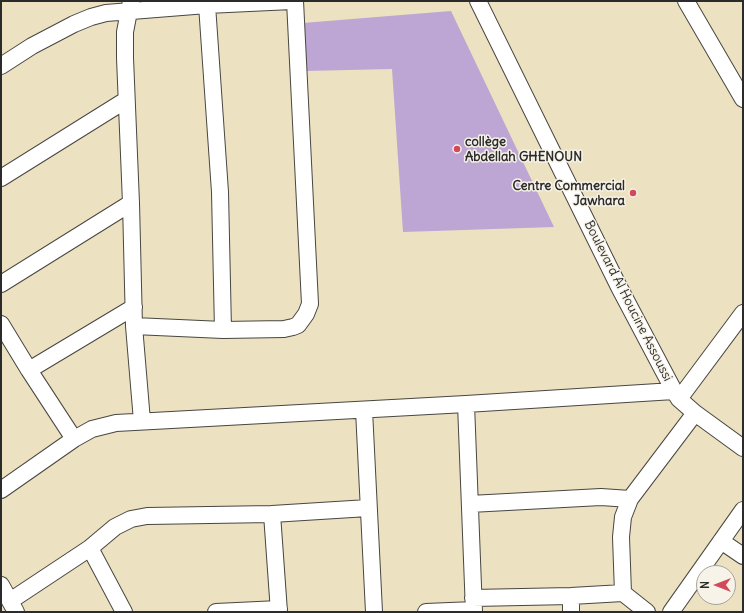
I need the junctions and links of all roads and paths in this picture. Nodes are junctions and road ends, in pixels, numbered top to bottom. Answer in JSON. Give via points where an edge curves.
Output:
{"nodes":[{"id":1,"x":294,"y":1,"type":"edge"},
{"id":2,"x":478,"y":1,"type":"edge"},
{"id":3,"x":686,"y":1,"type":"edge"},
{"id":4,"x":208,"y":5,"type":"junction"},
{"id":5,"x":130,"y":6,"type":"edge"},
{"id":6,"x":1,"y":66,"type":"edge"},
{"id":7,"x":743,"y":99,"type":"edge"},
{"id":8,"x":126,"y":100,"type":"junction"},
{"id":9,"x":1,"y":178,"type":"edge"},
{"id":10,"x":131,"y":203,"type":"junction"},
{"id":11,"x":1,"y":284,"type":"edge"},
{"id":12,"x":134,"y":307,"type":"junction"},
{"id":13,"x":743,"y":313,"type":"edge"},
{"id":14,"x":1,"y":324,"type":"edge"},
{"id":15,"x":134,"y":326,"type":"junction"},
{"id":16,"x":223,"y":330,"type":"junction"},
{"id":17,"x":29,"y":370,"type":"junction"},
{"id":18,"x":676,"y":395,"type":"junction"},
{"id":19,"x":466,"y":404,"type":"junction"},
{"id":20,"x":364,"y":410,"type":"junction"},
{"id":21,"x":696,"y":413,"type":"junction"},
{"id":22,"x":142,"y":422,"type":"junction"},
{"id":23,"x":74,"y":439,"type":"junction"},
{"id":24,"x":743,"y":448,"type":"edge"},
{"id":25,"x":1,"y":490,"type":"edge"},
{"id":26,"x":630,"y":499,"type":"junction"},
{"id":27,"x":470,"y":504,"type":"junction"},
{"id":28,"x":368,"y":508,"type":"junction"},
{"id":29,"x":743,"y":510,"type":"edge"},
{"id":30,"x":272,"y":514,"type":"junction"},
{"id":31,"x":721,"y":541,"type":"junction"},
{"id":32,"x":90,"y":548,"type":"junction"},
{"id":33,"x":743,"y":556,"type":"edge"},
{"id":34,"x":1,"y":586,"type":"edge"},
{"id":35,"x":623,"y":593,"type":"junction"},
{"id":36,"x":571,"y":596,"type":"junction"},
{"id":37,"x":13,"y":606,"type":"edge"},
{"id":38,"x":474,"y":606,"type":"edge"},
{"id":39,"x":279,"y":610,"type":"edge"},
{"id":40,"x":124,"y":612,"type":"edge"},
{"id":41,"x":216,"y":612,"type":"edge"},
{"id":42,"x":374,"y":612,"type":"edge"},
{"id":43,"x":426,"y":612,"type":"edge"},
{"id":44,"x":572,"y":612,"type":"edge"},
{"id":45,"x":647,"y":612,"type":"edge"},
{"id":46,"x":671,"y":612,"type":"edge"}],
"edges":[{"from":1,"to":4,"type":"street"},
{"from":1,"to":16,"type":"street","via":[[310,304],[302,321],[293,328]]},
{"from":2,"to":18,"type":"street","name":"Boulevard Al Houcine Assoussi","via":[[619,287]]},
{"from":3,"to":7,"type":"street"},
{"from":4,"to":5,"type":"street"},
{"from":4,"to":16,"type":"street","via":[[220,192]]},
{"from":5,"to":6,"type":"street","via":[[74,24]]},
{"from":5,"to":8,"type":"street","via":[[125,38]]},
{"from":8,"to":9,"type":"street"},
{"from":8,"to":10,"type":"street"},
{"from":10,"to":11,"type":"street"},
{"from":10,"to":12,"type":"street"},
{"from":12,"to":15,"type":"street"},
{"from":12,"to":17,"type":"street"},
{"from":13,"to":18,"type":"street"},
{"from":14,"to":17,"type":"street"},
{"from":15,"to":16,"type":"street"},
{"from":15,"to":22,"type":"street"},
{"from":17,"to":23,"type":"street"},
{"from":18,"to":19,"type":"street"},
{"from":18,"to":21,"type":"street","name":"Boulevard Al Houcine Assoussi"},
{"from":19,"to":20,"type":"street"},
{"from":19,"to":27,"type":"street"},
{"from":20,"to":22,"type":"street"},
{"from":20,"to":28,"type":"street"},
{"from":21,"to":24,"type":"street","name":"Boulevard Al Houcine Assoussi"},
{"from":21,"to":26,"type":"street"},
{"from":22,"to":23,"type":"street","via":[[116,423],[92,429]]},
{"from":23,"to":25,"type":"street"},
{"from":26,"to":27,"type":"street","via":[[601,497]]},
{"from":26,"to":35,"type":"street","via":[[623,517],[621,537]]},
{"from":27,"to":38,"type":"street"},
{"from":28,"to":30,"type":"street"},
{"from":28,"to":42,"type":"street"},
{"from":29,"to":31,"type":"street"},
{"from":30,"to":32,"type":"street","via":[[147,516],[131,519],[115,527]]},
{"from":30,"to":39,"type":"street"},
{"from":31,"to":33,"type":"street"},
{"from":31,"to":46,"type":"street"},
{"from":32,"to":37,"type":"street"},
{"from":32,"to":40,"type":"street"},
{"from":34,"to":37,"type":"street"},
{"from":35,"to":36,"type":"street"},
{"from":35,"to":45,"type":"street"},
{"from":36,"to":38,"type":"street"},
{"from":36,"to":44,"type":"street"},
{"from":38,"to":43,"type":"street"},
{"from":39,"to":41,"type":"street"}]}
